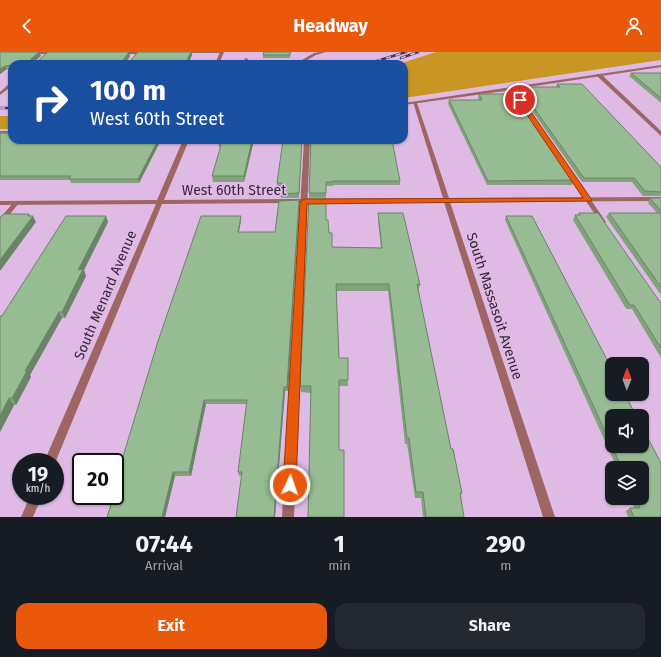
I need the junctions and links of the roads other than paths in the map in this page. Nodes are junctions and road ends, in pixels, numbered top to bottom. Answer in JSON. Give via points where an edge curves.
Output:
{"nodes":[{"id":1,"x":151,"y":52,"type":"edge"},
{"id":2,"x":175,"y":52,"type":"edge"},
{"id":3,"x":222,"y":52,"type":"edge"},
{"id":4,"x":324,"y":52,"type":"edge"},
{"id":5,"x":23,"y":53,"type":"edge"},
{"id":6,"x":48,"y":53,"type":"edge"},
{"id":7,"x":61,"y":53,"type":"edge"},
{"id":8,"x":113,"y":53,"type":"edge"},
{"id":9,"x":136,"y":53,"type":"edge"},
{"id":10,"x":43,"y":57,"type":"edge"},
{"id":11,"x":132,"y":58,"type":"edge"},
{"id":12,"x":305,"y":60,"type":"edge"},
{"id":13,"x":661,"y":66,"type":"edge"},
{"id":14,"x":599,"y":75,"type":"junction"},
{"id":15,"x":8,"y":87,"type":"edge"},
{"id":16,"x":512,"y":88,"type":"junction"},
{"id":17,"x":0,"y":94,"type":"edge"},
{"id":18,"x":415,"y":103,"type":"junction"},
{"id":19,"x":408,"y":104,"type":"edge"},
{"id":20,"x":525,"y":108,"type":"edge"},
{"id":21,"x":661,"y":134,"type":"edge"},
{"id":22,"x":184,"y":144,"type":"edge"},
{"id":23,"x":307,"y":144,"type":"edge"},
{"id":24,"x":565,"y":167,"type":"edge"},
{"id":25,"x":588,"y":200,"type":"junction"},
{"id":26,"x":661,"y":200,"type":"edge"},
{"id":27,"x":446,"y":201,"type":"junction"},
{"id":28,"x":161,"y":202,"type":"junction"},
{"id":29,"x":304,"y":202,"type":"junction"},
{"id":30,"x":0,"y":203,"type":"edge"},
{"id":31,"x":16,"y":203,"type":"junction"},
{"id":32,"x":0,"y":223,"type":"edge"},
{"id":33,"x":607,"y":227,"type":"edge"},
{"id":34,"x":54,"y":453,"type":"edge"},
{"id":35,"x":32,"y":505,"type":"edge"},
{"id":36,"x":27,"y":517,"type":"edge"},
{"id":37,"x":288,"y":517,"type":"edge"},
{"id":38,"x":549,"y":517,"type":"edge"}],
"edges":[{"from":1,"to":9,"type":"street"},
{"from":2,"to":3,"type":"street"},
{"from":4,"to":12,"type":"street"},
{"from":5,"to":6,"type":"street"},
{"from":6,"to":7,"type":"street"},
{"from":6,"to":10,"type":"street"},
{"from":8,"to":9,"type":"street"},
{"from":9,"to":11,"type":"street"},
{"from":13,"to":14,"type":"street"},
{"from":14,"to":16,"type":"street"},
{"from":14,"to":21,"type":"street"},
{"from":15,"to":17,"type":"street"},
{"from":16,"to":18,"type":"street"},
{"from":16,"to":20,"type":"street"},
{"from":18,"to":19,"type":"street"},
{"from":18,"to":27,"type":"street","name":"South Massasoit Avenue"},
{"from":22,"to":28,"type":"street","name":"South Menard Avenue"},
{"from":23,"to":29,"type":"street"},
{"from":24,"to":25,"type":"street"},
{"from":25,"to":26,"type":"street","name":"West 60th Street"},
{"from":25,"to":27,"type":"street","name":"West 60th Street"},
{"from":25,"to":33,"type":"street"},
{"from":27,"to":29,"type":"street","name":"West 60th Street"},
{"from":27,"to":38,"type":"street","name":"South Massasoit Avenue"},
{"from":28,"to":29,"type":"street","name":"West 60th Street"},
{"from":28,"to":31,"type":"street","name":"West 60th Street"},
{"from":28,"to":34,"type":"street","name":"South Menard Avenue"},
{"from":29,"to":37,"type":"street"},
{"from":30,"to":31,"type":"street","name":"West 60th Street"},
{"from":31,"to":32,"type":"street"},
{"from":35,"to":36,"type":"street"}]}
